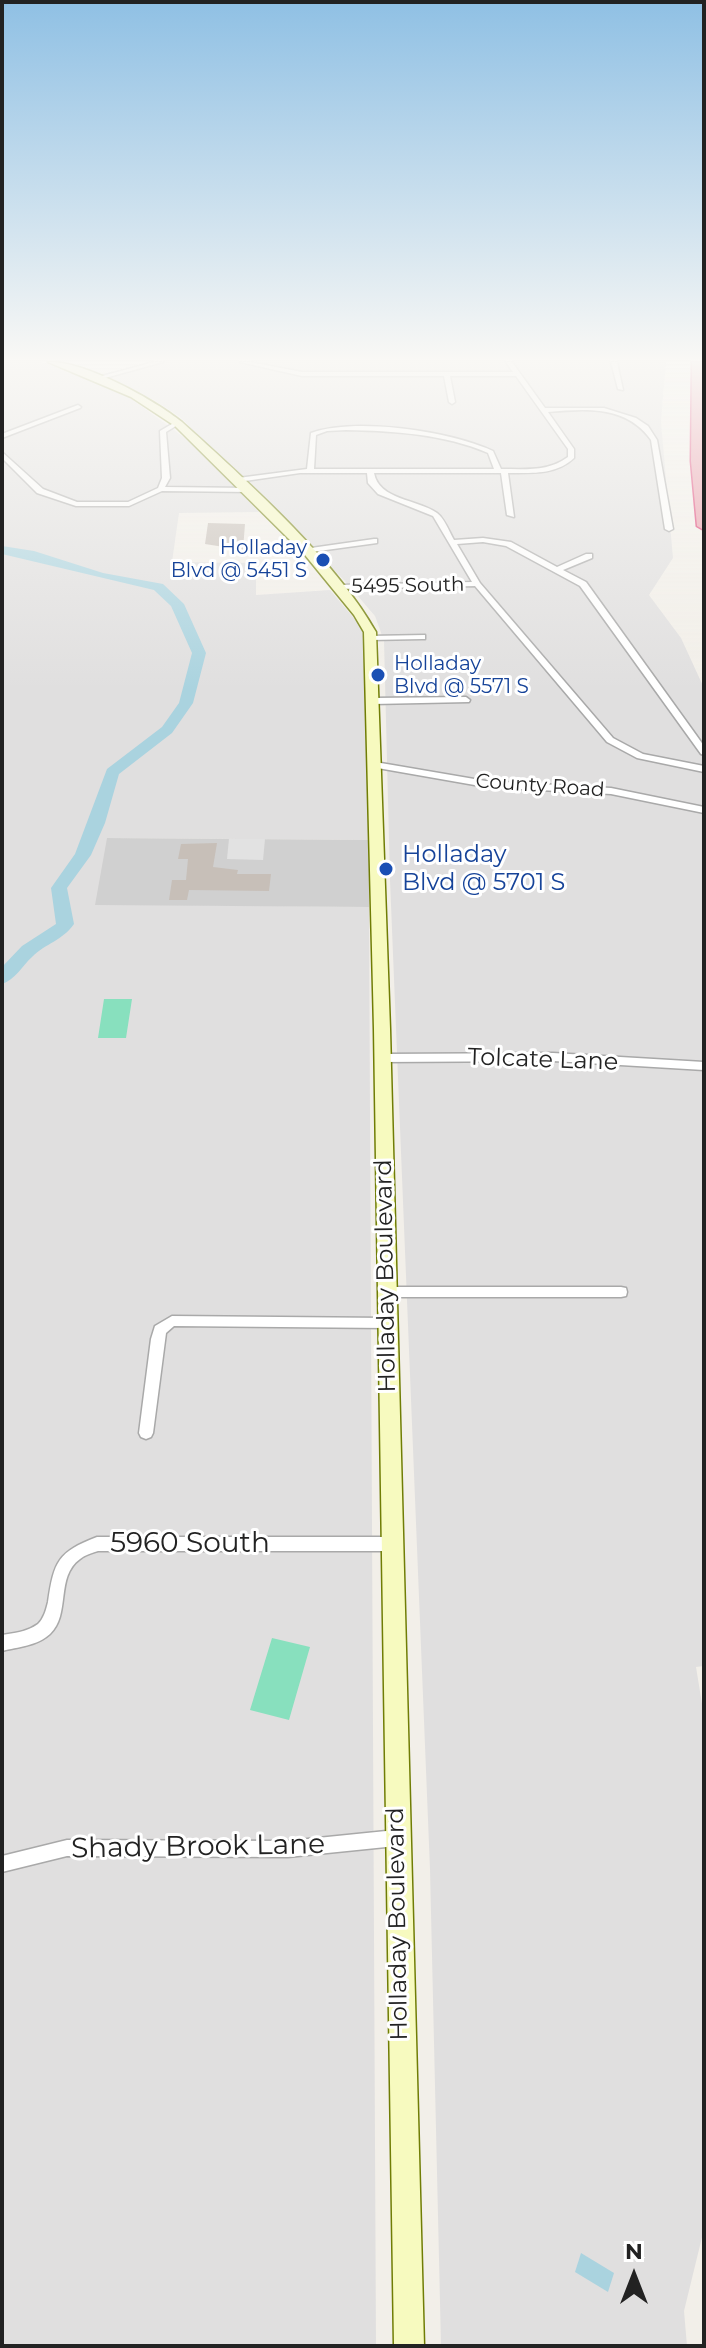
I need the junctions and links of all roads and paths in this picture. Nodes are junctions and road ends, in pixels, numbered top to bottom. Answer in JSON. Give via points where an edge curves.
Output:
{"nodes":[{"id":1,"x":370,"y":471,"type":"edge"},
{"id":2,"x":501,"y":471,"type":"edge"},
{"id":3,"x":20,"y":472,"type":"edge"},
{"id":4,"x":166,"y":472,"type":"edge"},
{"id":5,"x":229,"y":472,"type":"edge"},
{"id":6,"x":305,"y":472,"type":"edge"},
{"id":7,"x":659,"y":472,"type":"edge"},
{"id":8,"x":699,"y":472,"type":"edge"},
{"id":9,"x":238,"y":480,"type":"junction"},
{"id":10,"x":161,"y":489,"type":"junction"},
{"id":11,"x":248,"y":490,"type":"junction"},
{"id":12,"x":511,"y":515,"type":"dead end"},
{"id":13,"x":704,"y":526,"type":"edge"},
{"id":14,"x":669,"y":529,"type":"dead end"},
{"id":15,"x":374,"y":541,"type":"dead end"},
{"id":16,"x":451,"y":542,"type":"junction"},
{"id":17,"x":304,"y":551,"type":"junction"},
{"id":18,"x":589,"y":556,"type":"dead end"},
{"id":19,"x":559,"y":569,"type":"junction"},
{"id":20,"x":477,"y":584,"type":"junction"},
{"id":21,"x":339,"y":587,"type":"junction"},
{"id":22,"x":422,"y":637,"type":"dead end"},
{"id":23,"x":370,"y":638,"type":"junction"},
{"id":24,"x":466,"y":700,"type":"dead end"},
{"id":25,"x":373,"y":701,"type":"junction"},
{"id":26,"x":704,"y":752,"type":"edge"},
{"id":27,"x":375,"y":765,"type":"junction"},
{"id":28,"x":704,"y":769,"type":"edge"},
{"id":29,"x":704,"y":810,"type":"edge"},
{"id":30,"x":383,"y":1058,"type":"junction"},
{"id":31,"x":704,"y":1066,"type":"edge"},
{"id":32,"x":386,"y":1292,"type":"junction"},
{"id":33,"x":621,"y":1292,"type":"dead end"},
{"id":34,"x":387,"y":1323,"type":"junction"},
{"id":35,"x":146,"y":1433,"type":"dead end"},
{"id":36,"x":391,"y":1544,"type":"junction"},
{"id":37,"x":2,"y":1643,"type":"edge"},
{"id":38,"x":396,"y":1838,"type":"junction"},
{"id":39,"x":2,"y":1864,"type":"edge"},
{"id":40,"x":409,"y":2346,"type":"edge"}],
"edges":[{"from":1,"to":16,"type":"street","via":[[381,492],[436,515]]},
{"from":2,"to":12,"type":"street"},
{"from":3,"to":10,"type":"street","via":[[40,491],[61,501],[118,506]]},
{"from":4,"to":10,"type":"street"},
{"from":5,"to":9,"type":"main road","name":"Holladay Boulevard"},
{"from":6,"to":9,"type":"street"},
{"from":7,"to":14,"type":"street"},
{"from":8,"to":13,"type":"highway"},
{"from":9,"to":11,"type":"main road","name":"Holladay Boulevard"},
{"from":10,"to":11,"type":"street"},
{"from":11,"to":17,"type":"main road","name":"Holladay Boulevard"},
{"from":15,"to":17,"type":"street"},
{"from":16,"to":19,"type":"street","via":[[508,544]]},
{"from":16,"to":20,"type":"street"},
{"from":17,"to":21,"type":"main road","name":"Holladay Boulevard"},
{"from":18,"to":19,"type":"street"},
{"from":19,"to":26,"type":"street","via":[[589,590]]},
{"from":20,"to":21,"type":"street","name":"5495 South"},
{"from":20,"to":28,"type":"street","via":[[610,740],[640,756]]},
{"from":21,"to":23,"type":"main road","name":"Holladay Boulevard","via":[[362,614]]},
{"from":22,"to":23,"type":"street"},
{"from":23,"to":25,"type":"main road","name":"Holladay Boulevard"},
{"from":24,"to":25,"type":"street"},
{"from":25,"to":27,"type":"main road","name":"Holladay Boulevard"},
{"from":27,"to":29,"type":"street","name":"County Road","via":[[493,785],[611,791]]},
{"from":27,"to":30,"type":"main road","name":"Holladay Boulevard"},
{"from":30,"to":31,"type":"street","name":"Tolcate Lane","via":[[553,1057]]},
{"from":30,"to":32,"type":"main road","name":"Holladay Boulevard"},
{"from":32,"to":33,"type":"street"},
{"from":32,"to":34,"type":"main road","name":"Holladay Boulevard"},
{"from":34,"to":35,"type":"street","via":[[172,1321],[160,1330]]},
{"from":34,"to":36,"type":"main road","name":"Holladay Boulevard"},
{"from":36,"to":37,"type":"street","name":"5960 South","via":[[97,1544],[75,1552],[61,1566],[57,1605],[48,1624],[28,1639]]},
{"from":36,"to":38,"type":"main road","name":"Holladay Boulevard"},
{"from":38,"to":39,"type":"street","name":"Shady Brook Lane","via":[[288,1849],[67,1848]]},
{"from":38,"to":40,"type":"main road","name":"Holladay Boulevard"}]}
